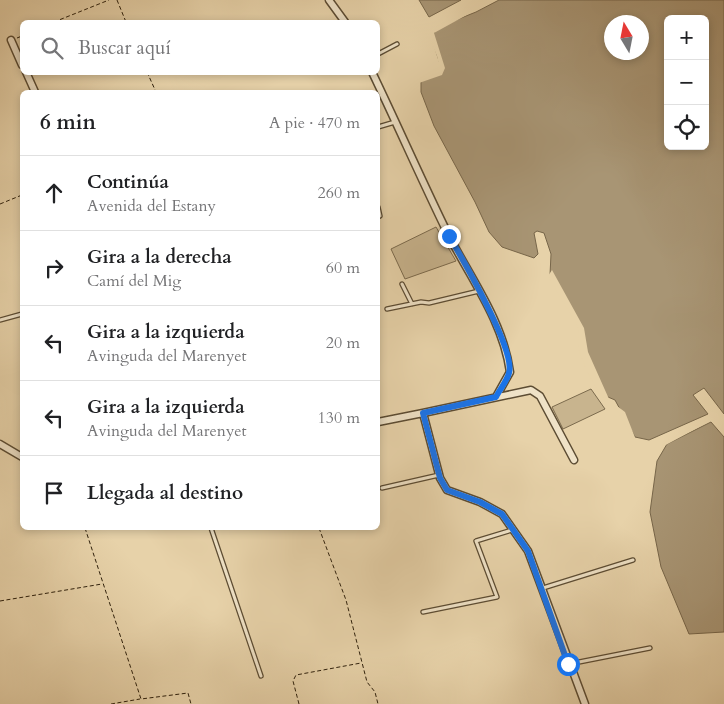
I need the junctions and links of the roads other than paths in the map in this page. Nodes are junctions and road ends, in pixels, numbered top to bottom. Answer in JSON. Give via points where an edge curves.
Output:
{"nodes":[{"id":1,"x":329,"y":0,"type":"edge"},
{"id":2,"x":343,"y":20,"type":"edge"},
{"id":3,"x":11,"y":40,"type":"dead end"},
{"id":4,"x":397,"y":44,"type":"dead end"},
{"id":5,"x":380,"y":53,"type":"edge"},
{"id":6,"x":20,"y":60,"type":"edge"},
{"id":7,"x":27,"y":75,"type":"edge"},
{"id":8,"x":373,"y":75,"type":"edge"},
{"id":9,"x":34,"y":90,"type":"edge"},
{"id":10,"x":395,"y":121,"type":"junction"},
{"id":11,"x":380,"y":126,"type":"edge"},
{"id":12,"x":402,"y":284,"type":"dead end"},
{"id":13,"x":479,"y":291,"type":"junction"},
{"id":14,"x":412,"y":304,"type":"junction"},
{"id":15,"x":387,"y":309,"type":"dead end"},
{"id":16,"x":20,"y":315,"type":"edge"},
{"id":17,"x":0,"y":320,"type":"edge"},
{"id":18,"x":496,"y":397,"type":"junction"},
{"id":19,"x":423,"y":413,"type":"junction"},
{"id":20,"x":380,"y":422,"type":"edge"},
{"id":21,"x":0,"y":444,"type":"edge"},
{"id":22,"x":20,"y":456,"type":"edge"},
{"id":23,"x":574,"y":460,"type":"dead end"},
{"id":24,"x":439,"y":475,"type":"junction"},
{"id":25,"x":382,"y":488,"type":"dead end"},
{"id":26,"x":211,"y":530,"type":"edge"},
{"id":27,"x":512,"y":530,"type":"junction"},
{"id":28,"x":633,"y":560,"type":"dead end"},
{"id":29,"x":541,"y":589,"type":"junction"},
{"id":30,"x":423,"y":612,"type":"dead end"},
{"id":31,"x":650,"y":648,"type":"dead end"},
{"id":32,"x":568,"y":664,"type":"junction"},
{"id":33,"x":260,"y":676,"type":"dead end"},
{"id":34,"x":585,"y":704,"type":"edge"}],
"edges":[{"from":1,"to":2,"type":"street"},
{"from":3,"to":6,"type":"street"},
{"from":4,"to":5,"type":"lane"},
{"from":7,"to":9,"type":"street"},
{"from":8,"to":10,"type":"street"},
{"from":10,"to":11,"type":"lane"},
{"from":10,"to":13,"type":"street","via":[[449,236]]},
{"from":12,"to":14,"type":"lane"},
{"from":13,"to":14,"type":"lane"},
{"from":13,"to":18,"type":"street","via":[[504,341],[510,372]]},
{"from":14,"to":15,"type":"lane"},
{"from":16,"to":17,"type":"lane"},
{"from":18,"to":19,"type":"street"},
{"from":18,"to":23,"type":"street","via":[[531,390],[540,396]]},
{"from":19,"to":20,"type":"street"},
{"from":19,"to":24,"type":"street"},
{"from":21,"to":22,"type":"street"},
{"from":24,"to":25,"type":"lane"},
{"from":24,"to":27,"type":"street","via":[[447,490],[502,514]]},
{"from":26,"to":33,"type":"lane"},
{"from":27,"to":29,"type":"street","via":[[528,551]]},
{"from":27,"to":30,"type":"lane","via":[[476,541],[497,597]]},
{"from":28,"to":29,"type":"lane"},
{"from":29,"to":32,"type":"street"},
{"from":31,"to":32,"type":"lane"},
{"from":32,"to":34,"type":"street"}]}
